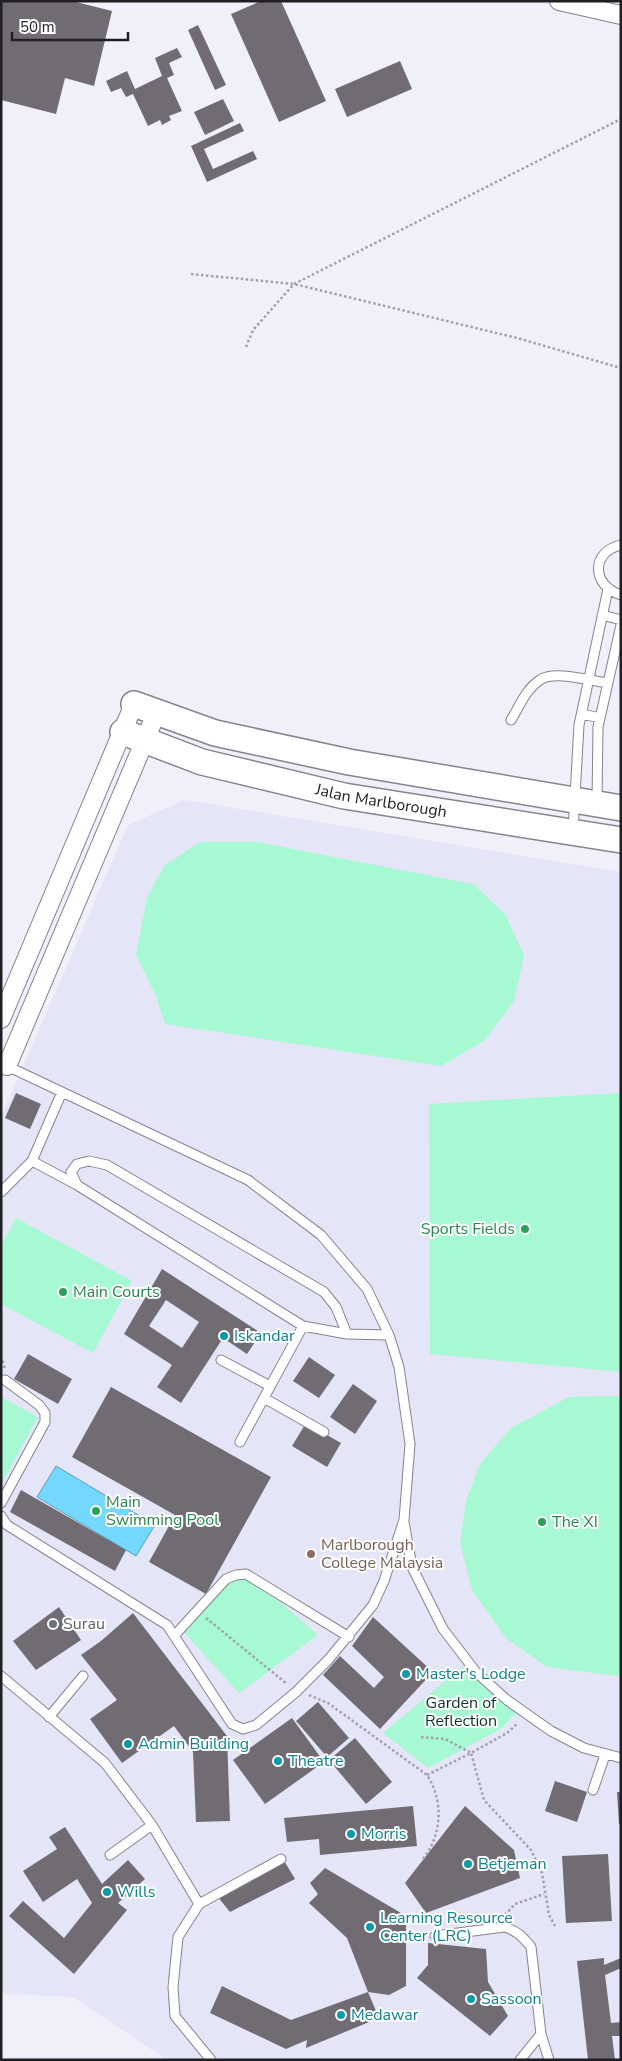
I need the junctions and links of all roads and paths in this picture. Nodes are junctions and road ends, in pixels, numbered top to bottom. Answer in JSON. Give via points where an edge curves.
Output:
{"nodes":[{"id":1,"x":559,"y":1,"type":"edge"},
{"id":2,"x":621,"y":15,"type":"edge"},
{"id":3,"x":621,"y":118,"type":"edge"},
{"id":4,"x":191,"y":274,"type":"dead end"},
{"id":5,"x":294,"y":284,"type":"junction"},
{"id":6,"x":246,"y":347,"type":"dead end"},
{"id":7,"x":621,"y":368,"type":"edge"},
{"id":8,"x":621,"y":545,"type":"edge"},
{"id":9,"x":608,"y":589,"type":"junction"},
{"id":10,"x":621,"y":595,"type":"edge"},
{"id":11,"x":602,"y":615,"type":"junction"},
{"id":12,"x":621,"y":620,"type":"edge"},
{"id":13,"x":621,"y":625,"type":"edge"},
{"id":14,"x":588,"y":680,"type":"junction"},
{"id":15,"x":608,"y":683,"type":"junction"},
{"id":16,"x":145,"y":709,"type":"junction"},
{"id":17,"x":582,"y":714,"type":"junction"},
{"id":18,"x":600,"y":718,"type":"junction"},
{"id":19,"x":511,"y":720,"type":"dead end"},
{"id":20,"x":134,"y":737,"type":"junction"},
{"id":21,"x":598,"y":804,"type":"edge"},
{"id":22,"x":573,"y":832,"type":"junction"},
{"id":23,"x":621,"y":840,"type":"edge"},
{"id":24,"x":1,"y":1019,"type":"edge"},
{"id":25,"x":4,"y":1064,"type":"edge"},
{"id":26,"x":62,"y":1092,"type":"junction"},
{"id":27,"x":32,"y":1161,"type":"junction"},
{"id":28,"x":77,"y":1185,"type":"junction"},
{"id":29,"x":1,"y":1192,"type":"edge"},
{"id":30,"x":303,"y":1326,"type":"junction"},
{"id":31,"x":346,"y":1334,"type":"junction"},
{"id":32,"x":389,"y":1335,"type":"junction"},
{"id":33,"x":221,"y":1360,"type":"dead end"},
{"id":34,"x":5,"y":1380,"type":"dead end"},
{"id":35,"x":270,"y":1386,"type":"junction"},
{"id":36,"x":264,"y":1398,"type":"junction"},
{"id":37,"x":324,"y":1432,"type":"dead end"},
{"id":38,"x":240,"y":1442,"type":"dead end"},
{"id":39,"x":1,"y":1503,"type":"edge"},
{"id":40,"x":1,"y":1516,"type":"edge"},
{"id":41,"x":404,"y":1520,"type":"junction"},
{"id":42,"x":197,"y":1610,"type":"junction"},
{"id":43,"x":174,"y":1636,"type":"junction"},
{"id":44,"x":348,"y":1637,"type":"junction"},
{"id":45,"x":1,"y":1676,"type":"edge"},
{"id":46,"x":82,"y":1676,"type":"dead end"},
{"id":47,"x":296,"y":1692,"type":"junction"},
{"id":48,"x":526,"y":1715,"type":"junction"},
{"id":49,"x":49,"y":1717,"type":"junction"},
{"id":50,"x":422,"y":1737,"type":"dead end"},
{"id":51,"x":472,"y":1753,"type":"junction"},
{"id":52,"x":605,"y":1755,"type":"junction"},
{"id":53,"x":621,"y":1758,"type":"edge"},
{"id":54,"x":427,"y":1775,"type":"junction"},
{"id":55,"x":593,"y":1790,"type":"dead end"},
{"id":56,"x":152,"y":1825,"type":"junction"},
{"id":57,"x":110,"y":1855,"type":"dead end"},
{"id":58,"x":281,"y":1859,"type":"dead end"},
{"id":59,"x":423,"y":1859,"type":"dead end"},
{"id":60,"x":544,"y":1894,"type":"junction"},
{"id":61,"x":199,"y":1904,"type":"junction"},
{"id":62,"x":555,"y":1926,"type":"dead end"},
{"id":63,"x":504,"y":1927,"type":"junction"},
{"id":64,"x":435,"y":1936,"type":"dead end"},
{"id":65,"x":541,"y":2034,"type":"junction"},
{"id":66,"x":211,"y":2060,"type":"edge"},
{"id":67,"x":520,"y":2060,"type":"edge"},
{"id":68,"x":549,"y":2060,"type":"edge"}],
"edges":[{"from":1,"to":2,"type":"street"},
{"from":3,"to":5,"type":"path"},
{"from":4,"to":5,"type":"path"},
{"from":5,"to":6,"type":"path","via":[[253,330]]},
{"from":5,"to":7,"type":"path","via":[[517,338]]},
{"from":8,"to":9,"type":"lane","via":[[606,552],[599,566],[602,582]]},
{"from":9,"to":10,"type":"lane"},
{"from":9,"to":11,"type":"lane"},
{"from":11,"to":12,"type":"lane"},
{"from":11,"to":14,"type":"lane"},
{"from":13,"to":15,"type":"lane"},
{"from":14,"to":15,"type":"lane"},
{"from":14,"to":17,"type":"lane"},
{"from":14,"to":19,"type":"lane","via":[[555,675],[539,680],[526,694]]},
{"from":15,"to":18,"type":"lane"},
{"from":16,"to":20,"type":"street"},
{"from":16,"to":20,"type":"street"},
{"from":16,"to":21,"type":"street","name":"Jalan Marlborough","via":[[215,733],[349,762]]},
{"from":17,"to":18,"type":"lane"},
{"from":17,"to":21,"type":"lane","via":[[579,725]]},
{"from":18,"to":21,"type":"lane"},
{"from":20,"to":22,"type":"street","name":"Jalan Marlborough","via":[[202,762],[344,796]]},
{"from":20,"to":24,"type":"street"},
{"from":20,"to":25,"type":"street"},
{"from":21,"to":22,"type":"lane"},
{"from":22,"to":23,"type":"street","name":"Jalan Marlborough"},
{"from":25,"to":26,"type":"lane"},
{"from":26,"to":27,"type":"lane"},
{"from":26,"to":32,"type":"lane","via":[[248,1180],[306,1222],[367,1289]]},
{"from":27,"to":28,"type":"lane"},
{"from":27,"to":29,"type":"lane"},
{"from":28,"to":30,"type":"lane"},
{"from":28,"to":31,"type":"lane","via":[[71,1172],[77,1164],[89,1161],[107,1165],[324,1292],[336,1307]]},
{"from":30,"to":31,"type":"lane"},
{"from":30,"to":35,"type":"lane"},
{"from":31,"to":32,"type":"lane"},
{"from":32,"to":41,"type":"lane","via":[[399,1366],[410,1444]]},
{"from":33,"to":35,"type":"lane"},
{"from":34,"to":39,"type":"lane","via":[[39,1405],[45,1414],[45,1422]]},
{"from":35,"to":36,"type":"lane"},
{"from":36,"to":37,"type":"lane"},
{"from":36,"to":38,"type":"lane"},
{"from":40,"to":43,"type":"lane","via":[[7,1525],[167,1625]]},
{"from":41,"to":44,"type":"lane","via":[[384,1581],[372,1605]]},
{"from":41,"to":48,"type":"lane","via":[[412,1568],[443,1629],[476,1672]]},
{"from":42,"to":43,"type":"lane"},
{"from":42,"to":44,"type":"lane","via":[[226,1579],[246,1574]]},
{"from":42,"to":47,"type":"path"},
{"from":43,"to":47,"type":"lane","via":[[232,1724],[243,1729],[256,1725]]},
{"from":44,"to":47,"type":"lane"},
{"from":45,"to":49,"type":"lane"},
{"from":46,"to":49,"type":"lane"},
{"from":47,"to":54,"type":"path","via":[[328,1703]]},
{"from":48,"to":51,"type":"path","via":[[507,1733]]},
{"from":48,"to":52,"type":"lane","via":[[584,1748]]},
{"from":49,"to":56,"type":"lane","via":[[105,1763]]},
{"from":50,"to":51,"type":"path","via":[[445,1739]]},
{"from":51,"to":54,"type":"path"},
{"from":51,"to":60,"type":"path","via":[[484,1800],[531,1850],[542,1873]]},
{"from":52,"to":53,"type":"lane"},
{"from":52,"to":55,"type":"lane"},
{"from":54,"to":59,"type":"path","via":[[435,1787],[439,1811],[438,1830],[431,1849]]},
{"from":56,"to":57,"type":"lane"},
{"from":56,"to":61,"type":"lane"},
{"from":58,"to":61,"type":"lane"},
{"from":60,"to":62,"type":"path"},
{"from":60,"to":63,"type":"path","via":[[515,1904],[505,1913]]},
{"from":61,"to":66,"type":"lane","via":[[178,1937],[175,2016]]},
{"from":63,"to":64,"type":"lane"},
{"from":63,"to":65,"type":"lane","via":[[513,1929],[531,1947]]},
{"from":65,"to":67,"type":"lane"},
{"from":65,"to":68,"type":"lane"}]}
